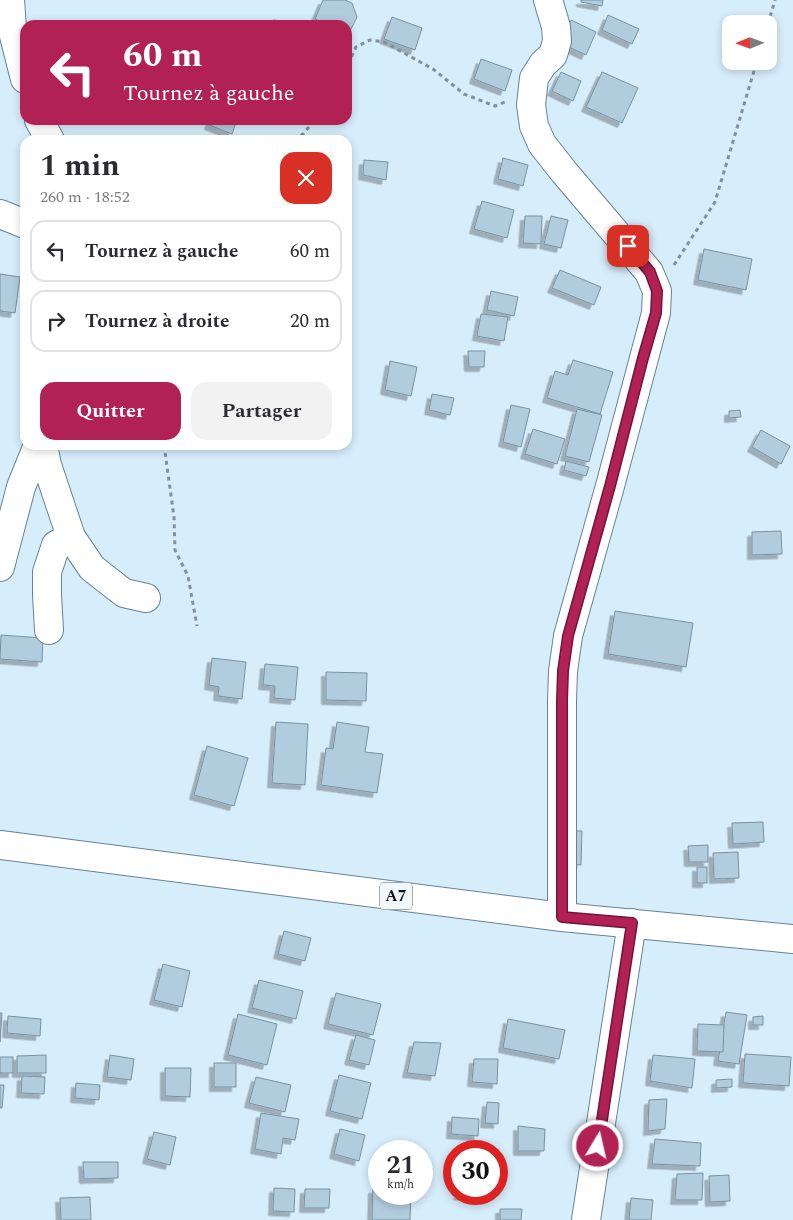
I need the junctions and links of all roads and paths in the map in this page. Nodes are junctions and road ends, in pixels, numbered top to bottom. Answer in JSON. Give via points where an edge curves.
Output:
{"nodes":[{"id":1,"x":10,"y":0,"type":"edge"},
{"id":2,"x":548,"y":0,"type":"edge"},
{"id":3,"x":775,"y":0,"type":"edge"},
{"id":4,"x":771,"y":15,"type":"edge"},
{"id":5,"x":352,"y":56,"type":"edge"},
{"id":6,"x":20,"y":59,"type":"edge"},
{"id":7,"x":754,"y":70,"type":"edge"},
{"id":8,"x":534,"y":78,"type":"junction"},
{"id":9,"x":311,"y":125,"type":"edge"},
{"id":10,"x":302,"y":135,"type":"edge"},
{"id":11,"x":0,"y":214,"type":"edge"},
{"id":12,"x":20,"y":222,"type":"edge"},
{"id":13,"x":657,"y":291,"type":"junction"},
{"id":14,"x":36,"y":450,"type":"edge"},
{"id":15,"x":44,"y":450,"type":"edge"},
{"id":16,"x":165,"y":450,"type":"edge"},
{"id":17,"x":72,"y":537,"type":"junction"},
{"id":18,"x":0,"y":567,"type":"edge"},
{"id":19,"x":146,"y":598,"type":"dead end"},
{"id":20,"x":197,"y":626,"type":"dead end"},
{"id":21,"x":49,"y":630,"type":"dead end"},
{"id":22,"x":0,"y":845,"type":"edge"},
{"id":23,"x":562,"y":917,"type":"junction"},
{"id":24,"x":632,"y":923,"type":"junction"},
{"id":25,"x":793,"y":939,"type":"edge"},
{"id":26,"x":586,"y":1220,"type":"edge"}],
"edges":[{"from":1,"to":6,"type":"street","via":[[12,28]]},
{"from":2,"to":8,"type":"street","via":[[557,41],[554,55]]},
{"from":3,"to":4,"type":"path"},
{"from":5,"to":8,"type":"path","via":[[356,47],[370,40],[384,42],[433,69],[464,94],[495,106],[512,99]]},
{"from":7,"to":13,"type":"path","via":[[715,202]]},
{"from":8,"to":13,"type":"street","via":[[531,106],[534,126],[542,144],[650,272]]},
{"from":9,"to":10,"type":"path"},
{"from":11,"to":12,"type":"street"},
{"from":13,"to":23,"type":"street","via":[[656,313],[568,636],[562,701]]},
{"from":14,"to":18,"type":"street","via":[[21,487]]},
{"from":15,"to":17,"type":"street","via":[[46,466]]},
{"from":16,"to":20,"type":"path","via":[[175,550],[188,576]]},
{"from":17,"to":19,"type":"street","via":[[92,568],[124,593]]},
{"from":17,"to":21,"type":"street","via":[[56,545],[47,572]]},
{"from":22,"to":23,"type":"street","number":"A7"},
{"from":23,"to":24,"type":"street","number":"A7"},
{"from":24,"to":25,"type":"street","number":"A7"},
{"from":24,"to":26,"type":"street"}]}
